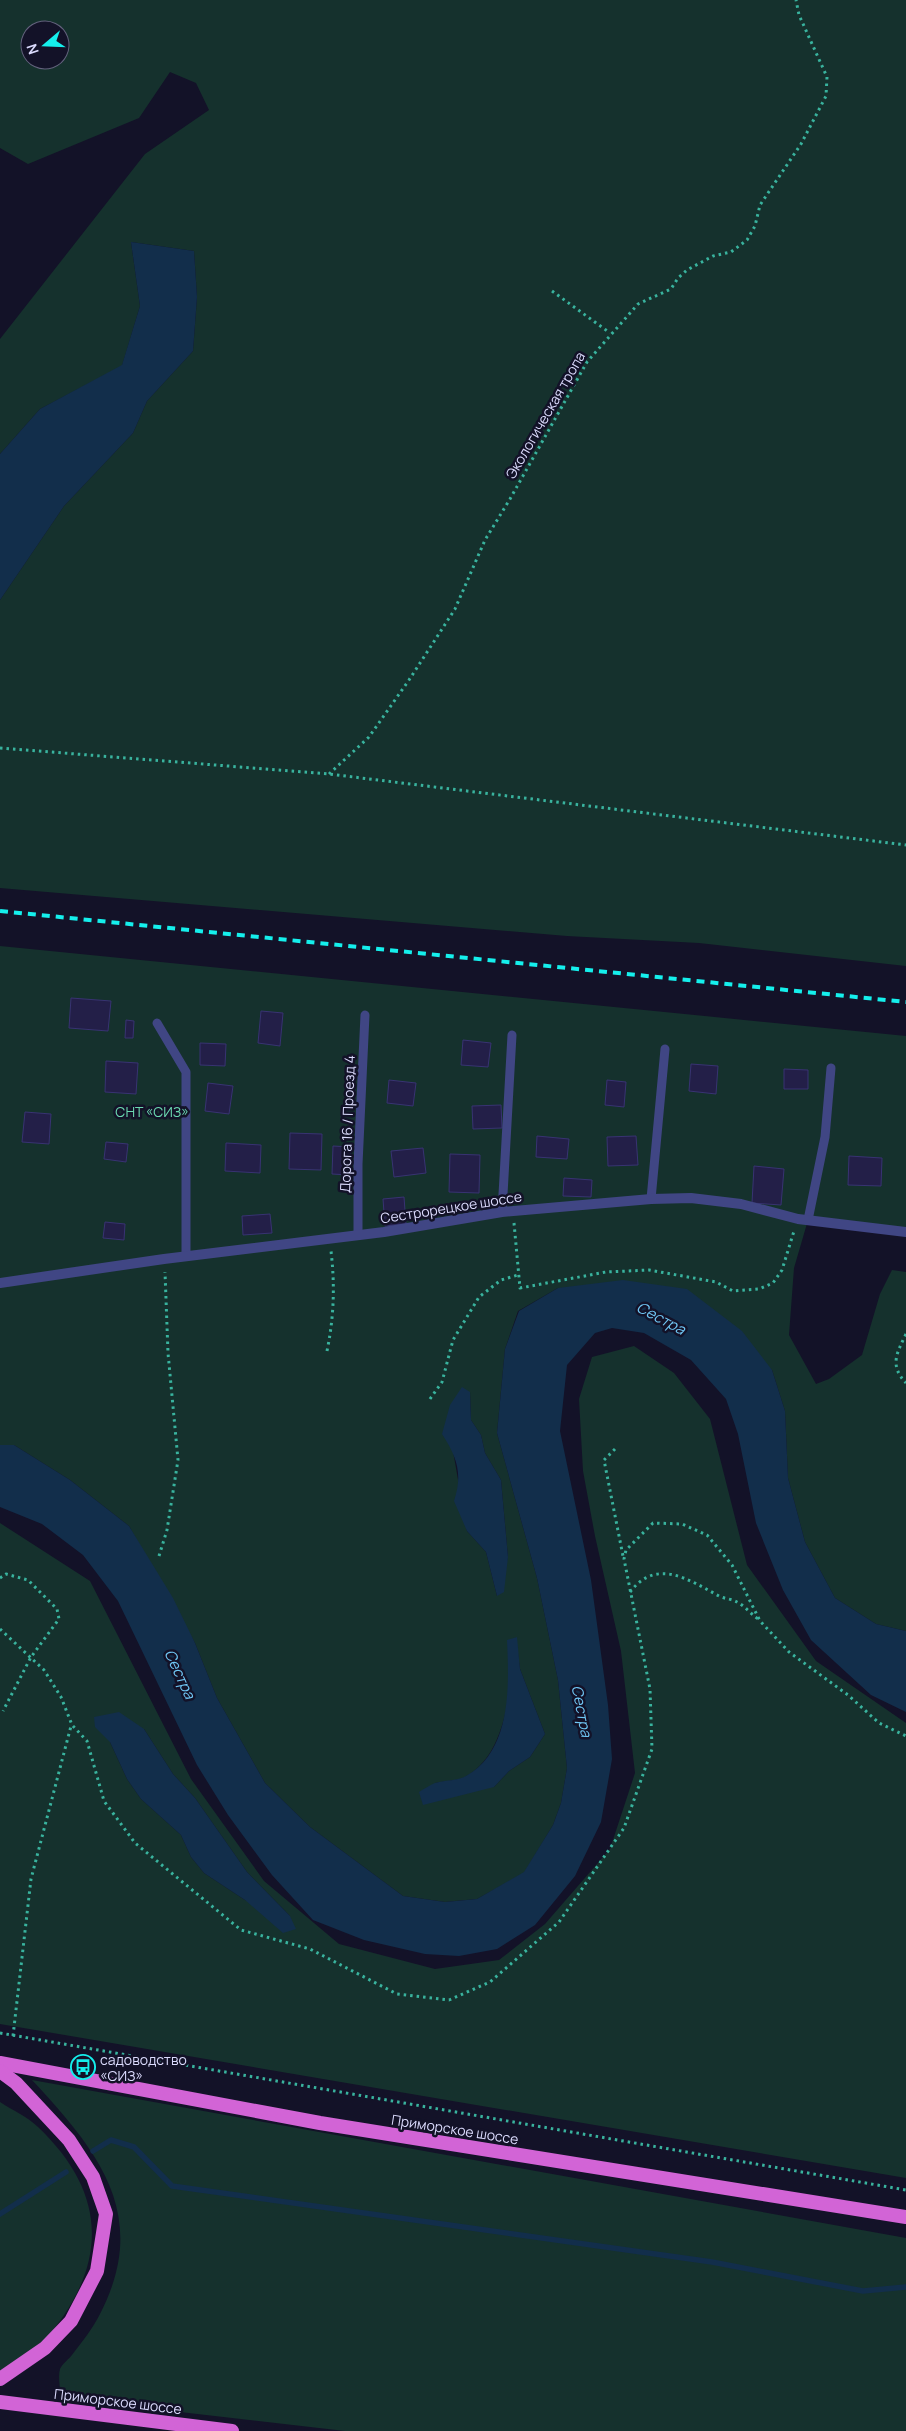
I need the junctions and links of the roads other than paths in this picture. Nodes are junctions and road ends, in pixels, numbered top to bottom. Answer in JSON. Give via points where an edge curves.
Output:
{"nodes":[{"id":1,"x":365,"y":1015,"type":"dead end"},
{"id":2,"x":157,"y":1023,"type":"dead end"},
{"id":3,"x":512,"y":1035,"type":"dead end"},
{"id":4,"x":665,"y":1049,"type":"dead end"},
{"id":5,"x":831,"y":1068,"type":"dead end"},
{"id":6,"x":651,"y":1199,"type":"junction"},
{"id":7,"x":502,"y":1212,"type":"junction"},
{"id":8,"x":803,"y":1220,"type":"junction"},
{"id":9,"x":906,"y":1232,"type":"edge"},
{"id":10,"x":358,"y":1234,"type":"junction"},
{"id":11,"x":186,"y":1256,"type":"junction"},
{"id":12,"x":0,"y":1283,"type":"edge"},
{"id":13,"x":0,"y":2063,"type":"edge"},
{"id":14,"x":0,"y":2071,"type":"edge"},
{"id":15,"x":906,"y":2218,"type":"edge"},
{"id":16,"x":0,"y":2379,"type":"edge"},
{"id":17,"x":0,"y":2402,"type":"edge"},
{"id":18,"x":232,"y":2431,"type":"edge"}],
"edges":[{"from":1,"to":10,"type":"lane","name":"Дорога 16 / Проезд 4"},
{"from":2,"to":11,"type":"lane","via":[[186,1072]]},
{"from":3,"to":7,"type":"lane"},
{"from":4,"to":6,"type":"lane"},
{"from":5,"to":8,"type":"lane","via":[[825,1137]]},
{"from":6,"to":7,"type":"street","name":"Сестрорецкое шоссе"},
{"from":6,"to":8,"type":"street","name":"Сестрорецкое шоссе","via":[[690,1198],[741,1204]]},
{"from":7,"to":10,"type":"street","name":"Сестрорецкое шоссе"},
{"from":8,"to":9,"type":"street","name":"Сестрорецкое шоссе"},
{"from":10,"to":11,"type":"street","name":"Сестрорецкое шоссе"},
{"from":11,"to":12,"type":"street","name":"Сестрорецкое шоссе"},
{"from":13,"to":15,"type":"highway","name":"Приморское шоссе","via":[[320,2123]]},
{"from":14,"to":16,"type":"highway","via":[[16,2083],[69,2140],[93,2177],[106,2214],[97,2271],[71,2322],[45,2348]]},
{"from":17,"to":18,"type":"highway","name":"Приморское шоссе"}]}
